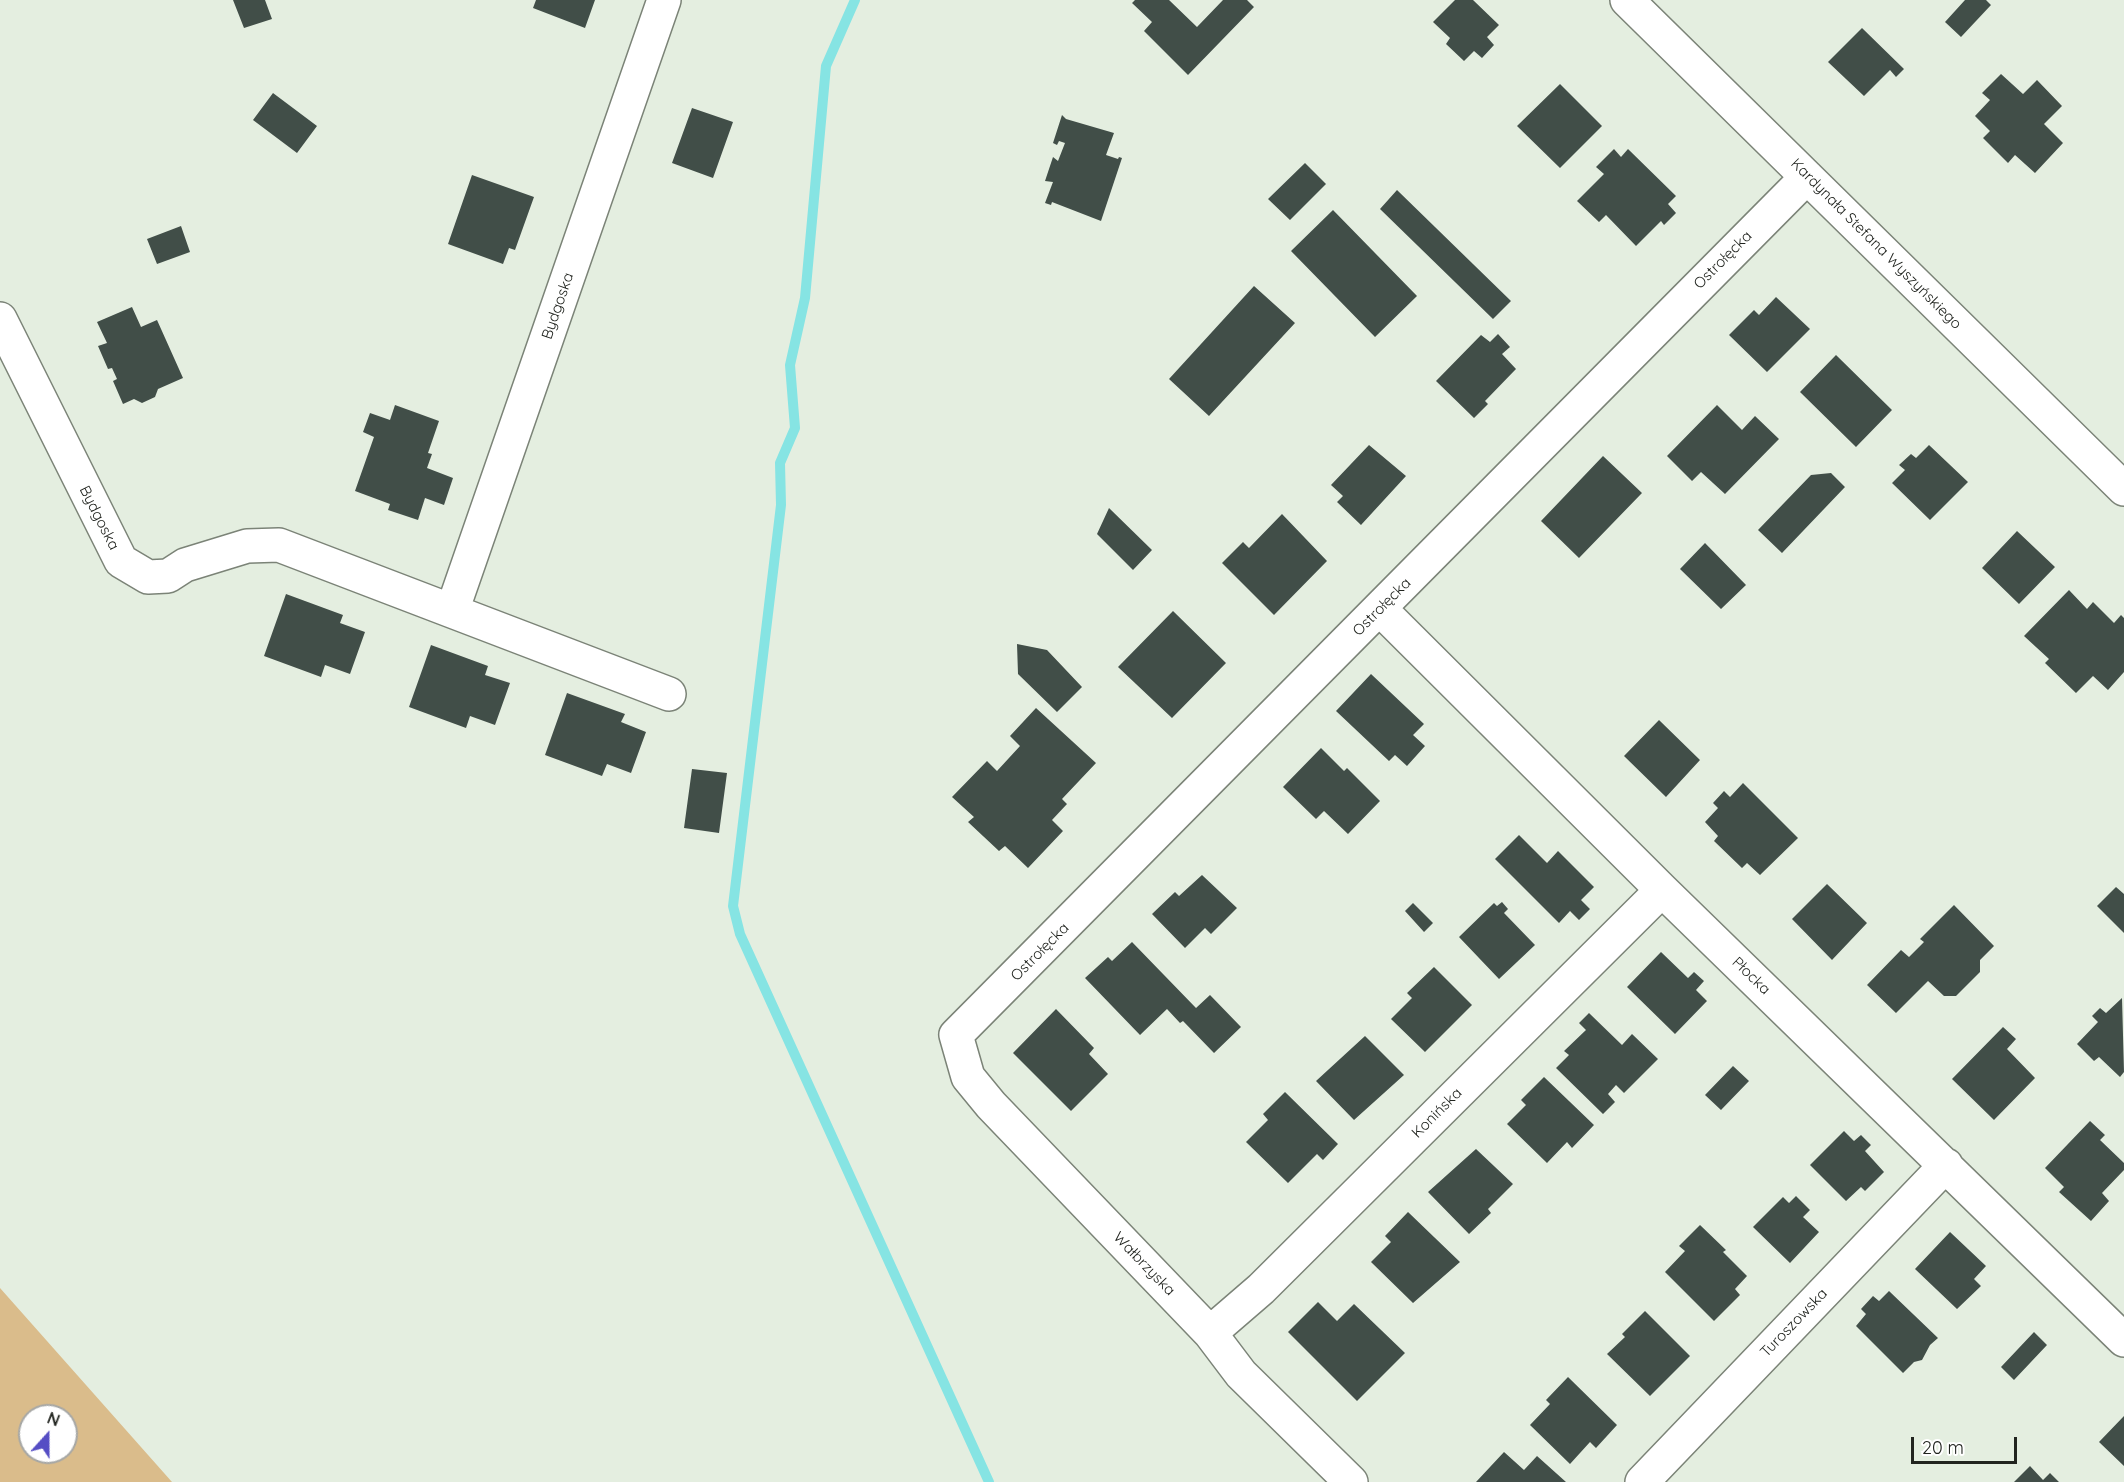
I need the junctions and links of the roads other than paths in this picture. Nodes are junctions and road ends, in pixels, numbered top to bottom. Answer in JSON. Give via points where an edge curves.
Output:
{"nodes":[{"id":1,"x":664,"y":0,"type":"edge"},
{"id":2,"x":1627,"y":0,"type":"edge"},
{"id":3,"x":1807,"y":177,"type":"junction"},
{"id":4,"x":0,"y":319,"type":"edge"},
{"id":5,"x":2124,"y":489,"type":"edge"},
{"id":6,"x":1380,"y":609,"type":"junction"},
{"id":7,"x":452,"y":611,"type":"junction"},
{"id":8,"x":669,"y":694,"type":"dead end"},
{"id":9,"x":1662,"y":890,"type":"junction"},
{"id":10,"x":956,"y":1035,"type":"joint"},
{"id":11,"x":1946,"y":1165,"type":"junction"},
{"id":12,"x":1210,"y":1333,"type":"junction"},
{"id":13,"x":2124,"y":1340,"type":"edge"},
{"id":14,"x":1351,"y":1482,"type":"edge"},
{"id":15,"x":1642,"y":1482,"type":"edge"}],
"edges":[{"from":1,"to":7,"type":"street","name":"Bydgoska"},
{"from":2,"to":3,"type":"street","name":"Kardynała Stefana Wyszyńskiego"},
{"from":3,"to":5,"type":"street","name":"Kardynała Stefana Wyszyńskiego"},
{"from":3,"to":6,"type":"street","name":"Ostrołęcka"},
{"from":4,"to":7,"type":"street","name":"Bydgoska","via":[[121,561],[148,577],[168,576],[185,565],[247,546],[279,545]]},
{"from":6,"to":9,"type":"street","name":"Płocka"},
{"from":6,"to":10,"type":"street","name":"Ostrołęcka"},
{"from":7,"to":8,"type":"street","name":"Bydgoska"},
{"from":9,"to":11,"type":"street","name":"Płocka"},
{"from":9,"to":12,"type":"street","name":"Konińska","via":[[1261,1289]]},
{"from":10,"to":12,"type":"street","name":"Wałbrzyska","via":[[968,1077],[991,1105]]},
{"from":11,"to":13,"type":"street","name":"Płocka"},
{"from":11,"to":15,"type":"street","name":"Turoszowska"},
{"from":12,"to":14,"type":"street","name":"Wałbrzyska","via":[[1241,1374]]}]}
